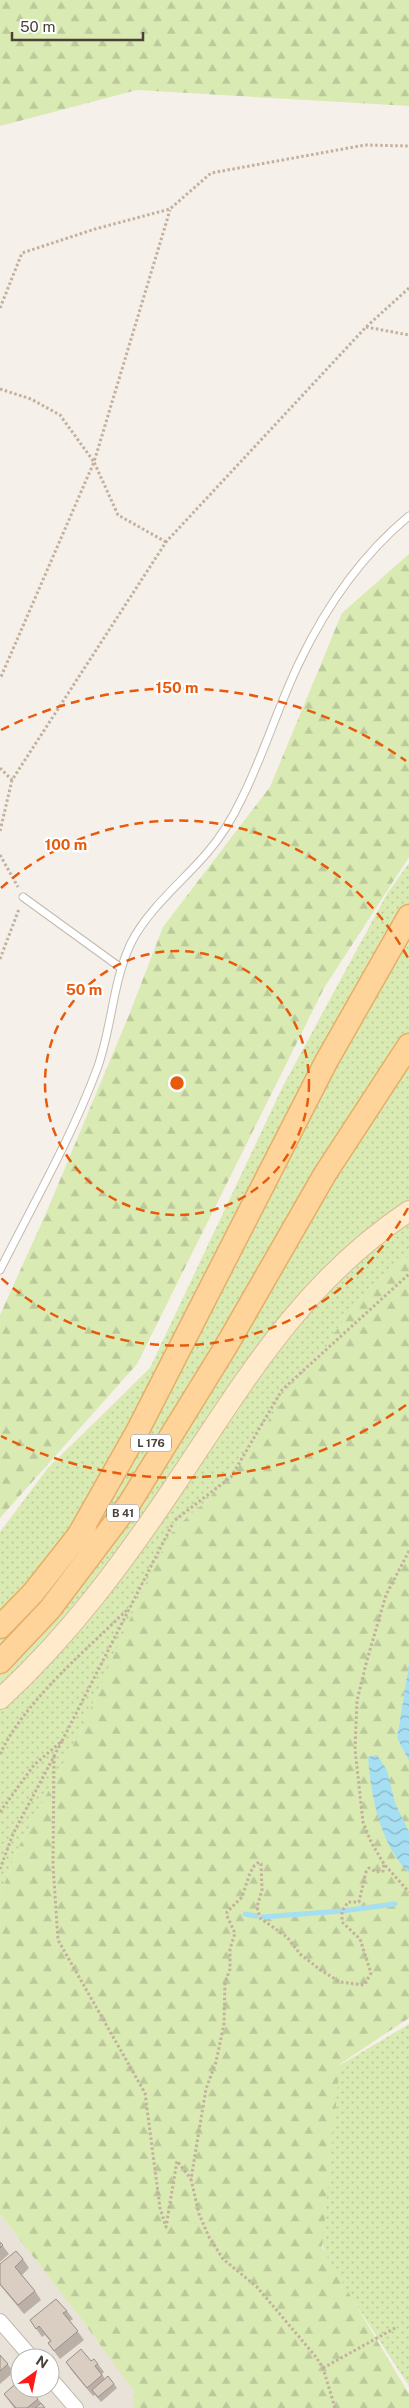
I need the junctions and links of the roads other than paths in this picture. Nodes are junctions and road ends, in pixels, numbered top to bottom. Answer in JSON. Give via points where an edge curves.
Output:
{"nodes":[{"id":1,"x":409,"y":516,"type":"edge"},
{"id":2,"x":23,"y":897,"type":"road end"},
{"id":3,"x":409,"y":916,"type":"edge"},
{"id":4,"x":121,"y":968,"type":"junction"},
{"id":5,"x":409,"y":1045,"type":"edge"},
{"id":6,"x":409,"y":1211,"type":"edge"},
{"id":7,"x":0,"y":1270,"type":"edge"},
{"id":8,"x":225,"y":1348,"type":"junction"},
{"id":9,"x":77,"y":1538,"type":"junction"},
{"id":10,"x":0,"y":1627,"type":"edge"},
{"id":11,"x":0,"y":1662,"type":"edge"},
{"id":12,"x":1,"y":1700,"type":"edge"},
{"id":13,"x":0,"y":2321,"type":"edge"},
{"id":14,"x":23,"y":2348,"type":"edge"},
{"id":15,"x":60,"y":2390,"type":"edge"},
{"id":16,"x":76,"y":2408,"type":"edge"}],
"edges":[{"from":1,"to":4,"type":"lane","via":[[369,554],[346,582],[300,661],[262,754],[226,826],[143,925]]},
{"from":2,"to":4,"type":"lane"},
{"from":3,"to":9,"type":"main road","via":[[326,1062],[138,1432]]},
{"from":4,"to":7,"type":"lane","via":[[98,1067]]},
{"from":5,"to":8,"type":"main road","number":"B 41","via":[[325,1174]]},
{"from":6,"to":12,"type":"main road","via":[[344,1261],[302,1304],[244,1379],[116,1570],[62,1636]]},
{"from":8,"to":9,"type":"main road","number":"L 176"},
{"from":8,"to":11,"type":"main road","number":"B 41","via":[[129,1504],[50,1609]]},
{"from":9,"to":10,"type":"main road","number":"L 176","via":[[33,1593]]},
{"from":13,"to":14,"type":"street"},
{"from":15,"to":16,"type":"street"}]}
